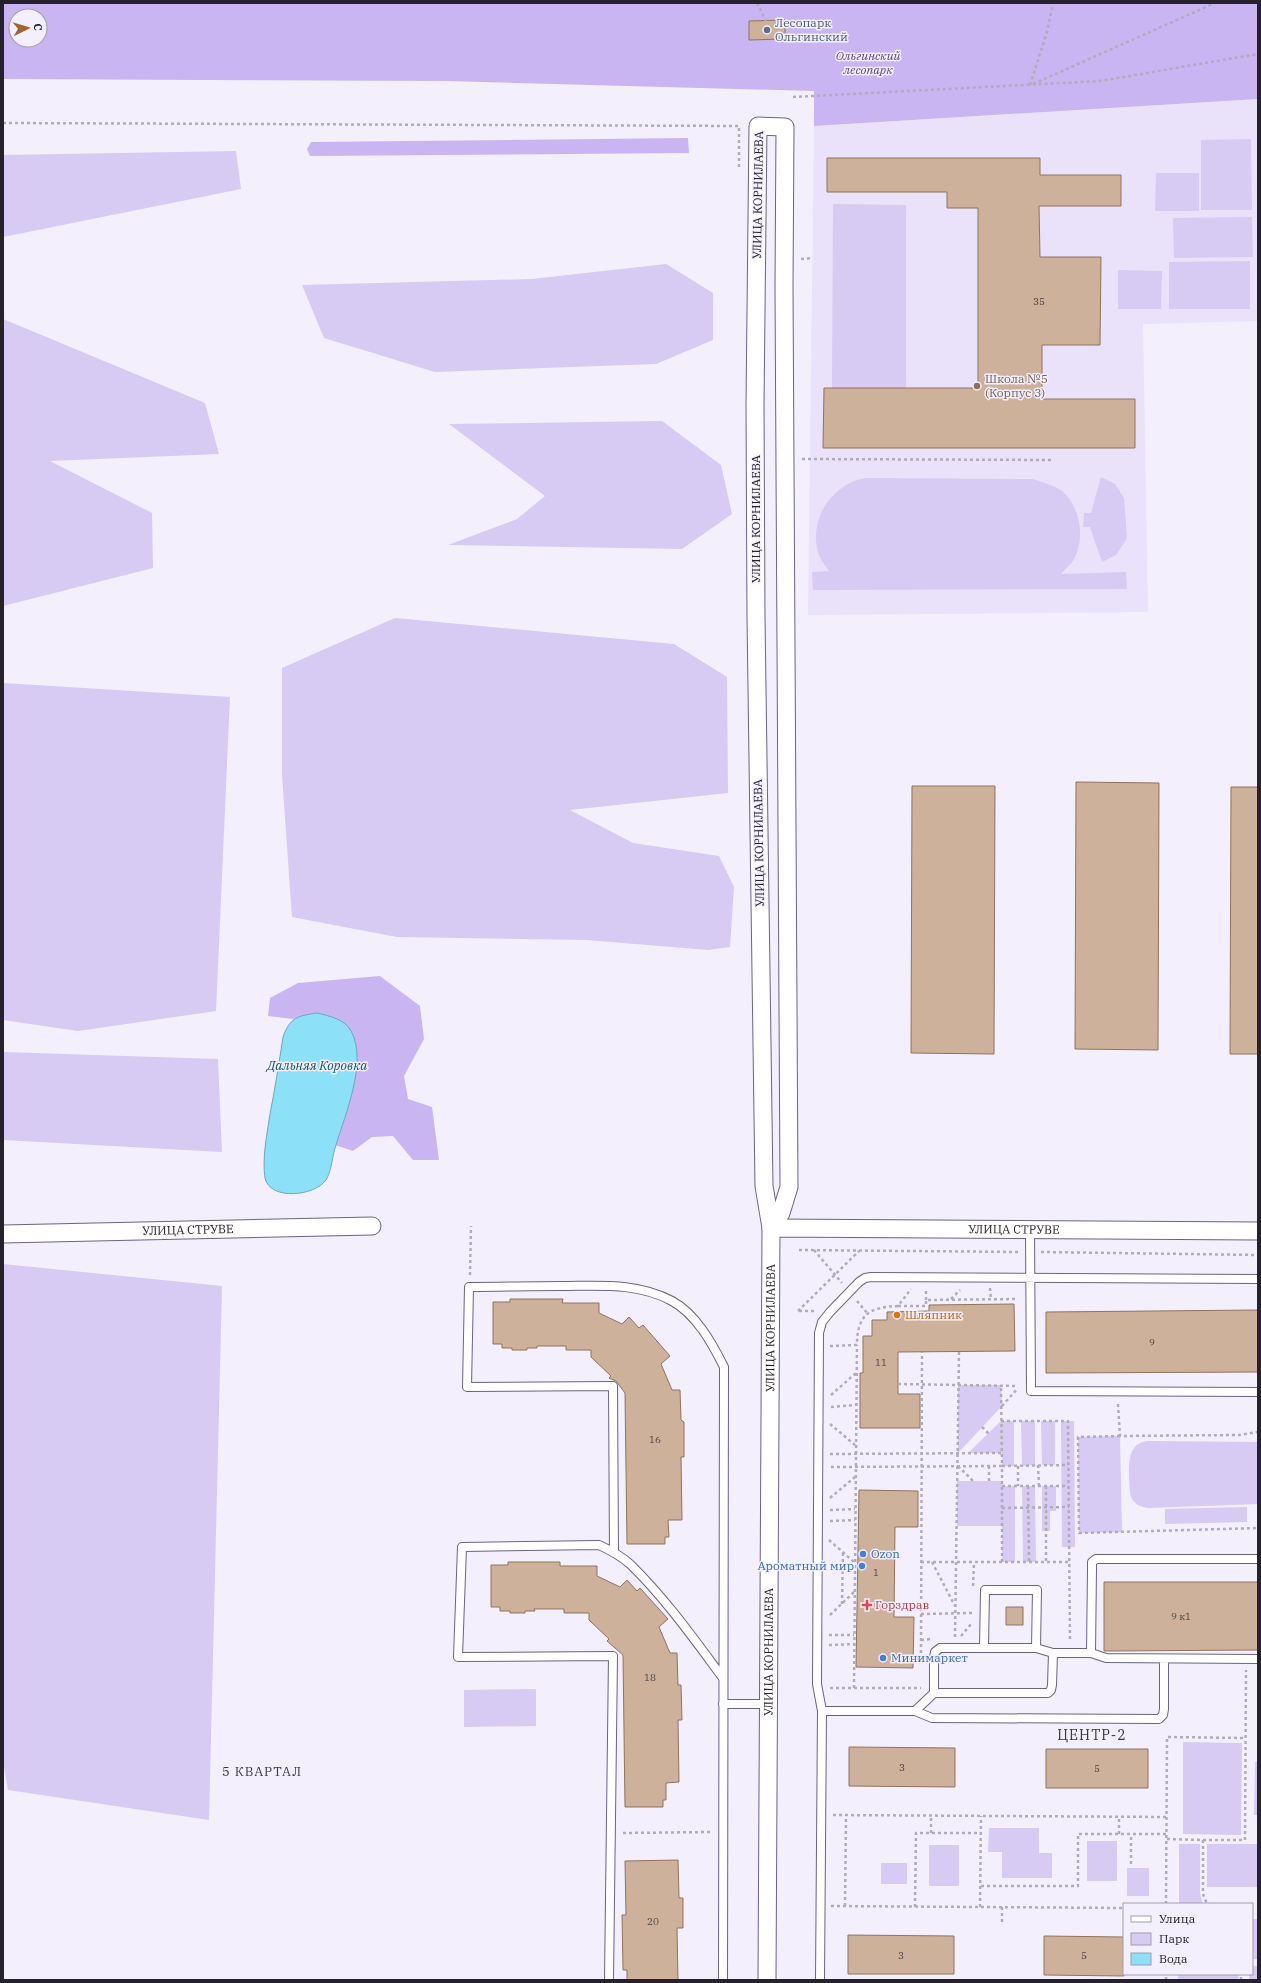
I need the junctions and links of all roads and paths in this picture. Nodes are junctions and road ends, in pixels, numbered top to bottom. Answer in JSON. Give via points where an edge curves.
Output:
{"nodes":[{"id":1,"x":757,"y":3,"type":"edge"},
{"id":2,"x":1054,"y":3,"type":"edge"},
{"id":3,"x":1216,"y":3,"type":"edge"},
{"id":4,"x":766,"y":21,"type":"dead end"},
{"id":5,"x":1258,"y":54,"type":"edge"},
{"id":6,"x":1030,"y":85,"type":"junction"},
{"id":7,"x":793,"y":97,"type":"dead end"},
{"id":8,"x":3,"y":123,"type":"edge"},
{"id":9,"x":739,"y":126,"type":"dead end"},
{"id":10,"x":812,"y":258,"type":"dead end"},
{"id":11,"x":796,"y":259,"type":"dead end"},
{"id":12,"x":795,"y":458,"type":"dead end"},
{"id":13,"x":1054,"y":460,"type":"dead end"},
{"id":14,"x":372,"y":1226,"type":"dead end"},
{"id":15,"x":471,"y":1226,"type":"dead end"},
{"id":16,"x":771,"y":1228,"type":"junction"},
{"id":17,"x":1030,"y":1230,"type":"junction"},
{"id":18,"x":1258,"y":1231,"type":"edge"},
{"id":19,"x":3,"y":1234,"type":"edge"},
{"id":20,"x":860,"y":1251,"type":"dead end"},
{"id":21,"x":920,"y":1278,"type":"junction"},
{"id":22,"x":1030,"y":1278,"type":"junction"},
{"id":23,"x":1258,"y":1279,"type":"edge"},
{"id":24,"x":469,"y":1287,"type":"junction"},
{"id":25,"x":1030,"y":1299,"type":"junction"},
{"id":26,"x":898,"y":1306,"type":"junction"},
{"id":27,"x":798,"y":1310,"type":"dead end"},
{"id":28,"x":857,"y":1345,"type":"junction"},
{"id":29,"x":819,"y":1346,"type":"junction"},
{"id":30,"x":922,"y":1352,"type":"dead end"},
{"id":31,"x":959,"y":1352,"type":"dead end"},
{"id":32,"x":856,"y":1373,"type":"junction"},
{"id":33,"x":898,"y":1384,"type":"dead end"},
{"id":34,"x":922,"y":1384,"type":"junction"},
{"id":35,"x":958,"y":1385,"type":"junction"},
{"id":36,"x":1002,"y":1386,"type":"junction"},
{"id":37,"x":1118,"y":1391,"type":"junction"},
{"id":38,"x":1258,"y":1392,"type":"edge"},
{"id":39,"x":856,"y":1405,"type":"junction"},
{"id":40,"x":1002,"y":1406,"type":"junction"},
{"id":41,"x":819,"y":1409,"type":"junction"},
{"id":42,"x":1002,"y":1421,"type":"junction"},
{"id":43,"x":982,"y":1427,"type":"dead end"},
{"id":44,"x":1258,"y":1432,"type":"edge"},
{"id":45,"x":989,"y":1434,"type":"dead end"},
{"id":46,"x":1120,"y":1436,"type":"junction"},
{"id":47,"x":856,"y":1445,"type":"junction"},
{"id":48,"x":922,"y":1453,"type":"junction"},
{"id":49,"x":958,"y":1453,"type":"junction"},
{"id":50,"x":1002,"y":1453,"type":"junction"},
{"id":51,"x":819,"y":1454,"type":"junction"},
{"id":52,"x":856,"y":1454,"type":"junction"},
{"id":53,"x":1038,"y":1465,"type":"junction"},
{"id":54,"x":1068,"y":1465,"type":"junction"},
{"id":55,"x":922,"y":1466,"type":"junction"},
{"id":56,"x":957,"y":1466,"type":"junction"},
{"id":57,"x":989,"y":1466,"type":"junction"},
{"id":58,"x":1002,"y":1466,"type":"junction"},
{"id":59,"x":1018,"y":1466,"type":"junction"},
{"id":60,"x":818,"y":1467,"type":"junction"},
{"id":61,"x":856,"y":1467,"type":"junction"},
{"id":62,"x":856,"y":1477,"type":"junction"},
{"id":63,"x":973,"y":1481,"type":"dead end"},
{"id":64,"x":989,"y":1481,"type":"dead end"},
{"id":65,"x":1002,"y":1486,"type":"junction"},
{"id":66,"x":1018,"y":1486,"type":"junction"},
{"id":67,"x":1028,"y":1486,"type":"junction"},
{"id":68,"x":1038,"y":1486,"type":"junction"},
{"id":69,"x":1046,"y":1486,"type":"junction"},
{"id":70,"x":1068,"y":1486,"type":"junction"},
{"id":71,"x":1046,"y":1507,"type":"junction"},
{"id":72,"x":1069,"y":1507,"type":"junction"},
{"id":73,"x":818,"y":1508,"type":"junction"},
{"id":74,"x":1002,"y":1508,"type":"junction"},
{"id":75,"x":1029,"y":1508,"type":"junction"},
{"id":76,"x":855,"y":1509,"type":"junction"},
{"id":77,"x":855,"y":1520,"type":"junction"},
{"id":78,"x":818,"y":1521,"type":"junction"},
{"id":79,"x":1258,"y":1528,"type":"edge"},
{"id":80,"x":818,"y":1531,"type":"junction"},
{"id":81,"x":843,"y":1551,"type":"junction"},
{"id":82,"x":614,"y":1553,"type":"junction"},
{"id":83,"x":1258,"y":1560,"type":"edge"},
{"id":84,"x":855,"y":1562,"type":"junction"},
{"id":85,"x":921,"y":1562,"type":"junction"},
{"id":86,"x":932,"y":1562,"type":"junction"},
{"id":87,"x":956,"y":1562,"type":"junction"},
{"id":88,"x":974,"y":1562,"type":"junction"},
{"id":89,"x":1002,"y":1562,"type":"junction"},
{"id":90,"x":1029,"y":1562,"type":"junction"},
{"id":91,"x":1046,"y":1562,"type":"junction"},
{"id":92,"x":1069,"y":1562,"type":"junction"},
{"id":93,"x":973,"y":1591,"type":"dead end"},
{"id":94,"x":855,"y":1592,"type":"junction"},
{"id":95,"x":842,"y":1604,"type":"junction"},
{"id":96,"x":973,"y":1606,"type":"dead end"},
{"id":97,"x":955,"y":1608,"type":"junction"},
{"id":98,"x":955,"y":1613,"type":"junction"},
{"id":99,"x":972,"y":1613,"type":"junction"},
{"id":100,"x":921,"y":1614,"type":"junction"},
{"id":101,"x":818,"y":1630,"type":"junction"},
{"id":102,"x":854,"y":1635,"type":"junction"},
{"id":103,"x":934,"y":1639,"type":"dead end"},
{"id":104,"x":948,"y":1639,"type":"dead end"},
{"id":105,"x":955,"y":1639,"type":"junction"},
{"id":106,"x":921,"y":1640,"type":"junction"},
{"id":107,"x":854,"y":1644,"type":"junction"},
{"id":108,"x":818,"y":1645,"type":"junction"},
{"id":109,"x":955,"y":1648,"type":"junction"},
{"id":110,"x":984,"y":1648,"type":"junction"},
{"id":111,"x":1036,"y":1648,"type":"junction"},
{"id":112,"x":1052,"y":1652,"type":"junction"},
{"id":113,"x":1070,"y":1653,"type":"junction"},
{"id":114,"x":1091,"y":1653,"type":"junction"},
{"id":115,"x":1164,"y":1659,"type":"junction"},
{"id":116,"x":1246,"y":1659,"type":"junction"},
{"id":117,"x":1258,"y":1659,"type":"edge"},
{"id":118,"x":921,"y":1660,"type":"dead end"},
{"id":119,"x":723,"y":1678,"type":"junction"},
{"id":120,"x":921,"y":1681,"type":"dead end"},
{"id":121,"x":818,"y":1688,"type":"junction"},
{"id":122,"x":854,"y":1688,"type":"junction"},
{"id":123,"x":921,"y":1688,"type":"junction"},
{"id":124,"x":934,"y":1693,"type":"junction"},
{"id":125,"x":723,"y":1704,"type":"junction"},
{"id":126,"x":768,"y":1704,"type":"junction"},
{"id":127,"x":918,"y":1709,"type":"junction"},
{"id":128,"x":822,"y":1711,"type":"junction"},
{"id":129,"x":1246,"y":1738,"type":"junction"},
{"id":130,"x":821,"y":1814,"type":"junction"},
{"id":131,"x":846,"y":1815,"type":"junction"},
{"id":132,"x":931,"y":1815,"type":"junction"},
{"id":133,"x":981,"y":1816,"type":"junction"},
{"id":134,"x":1119,"y":1816,"type":"junction"},
{"id":135,"x":1167,"y":1817,"type":"junction"},
{"id":136,"x":723,"y":1832,"type":"junction"},
{"id":137,"x":610,"y":1833,"type":"junction"},
{"id":138,"x":931,"y":1833,"type":"junction"},
{"id":139,"x":981,"y":1833,"type":"junction"},
{"id":140,"x":1119,"y":1834,"type":"junction"},
{"id":141,"x":1131,"y":1834,"type":"junction"},
{"id":142,"x":1167,"y":1834,"type":"junction"},
{"id":143,"x":1167,"y":1840,"type":"junction"},
{"id":144,"x":1203,"y":1840,"type":"junction"},
{"id":145,"x":1131,"y":1864,"type":"dead end"},
{"id":146,"x":981,"y":1886,"type":"junction"},
{"id":147,"x":1166,"y":1903,"type":"edge"},
{"id":148,"x":1207,"y":1903,"type":"edge"},
{"id":149,"x":821,"y":1906,"type":"junction"},
{"id":150,"x":845,"y":1906,"type":"junction"},
{"id":151,"x":916,"y":1907,"type":"junction"},
{"id":152,"x":980,"y":1907,"type":"junction"},
{"id":153,"x":1002,"y":1907,"type":"junction"},
{"id":154,"x":1123,"y":1908,"type":"edge"},
{"id":155,"x":1002,"y":1924,"type":"dead end"},
{"id":156,"x":609,"y":1980,"type":"edge"},
{"id":157,"x":723,"y":1980,"type":"edge"},
{"id":158,"x":767,"y":1980,"type":"edge"},
{"id":159,"x":820,"y":1980,"type":"edge"}],
"edges":[{"from":1,"to":4,"type":"path"},
{"from":2,"to":6,"type":"path","via":[[1048,32]]},
{"from":3,"to":6,"type":"path"},
{"from":5,"to":6,"type":"path","via":[[1100,81]]},
{"from":6,"to":7,"type":"path"},
{"from":8,"to":9,"type":"path"},
{"from":10,"to":11,"type":"path"},
{"from":12,"to":13,"type":"path"},
{"from":14,"to":19,"type":"street","name":"УЛИЦА СТРУВЕ"},
{"from":15,"to":24,"type":"path"},
{"from":16,"to":16,"type":"street","name":"УЛИЦА КОРНИЛАЕВА","via":[[781,1213],[789,1187],[785,127],[758,126],[756,617],[764,1186]]},
{"from":16,"to":17,"type":"street","name":"УЛИЦА СТРУВЕ"},
{"from":16,"to":126,"type":"street","name":"УЛИЦА КОРНИЛАЕВА"},
{"from":17,"to":18,"type":"street","name":"УЛИЦА СТРУВЕ"},
{"from":17,"to":22,"type":"lane"},
{"from":20,"to":27,"type":"path"},
{"from":21,"to":22,"type":"lane"},
{"from":21,"to":26,"type":"path"},
{"from":21,"to":29,"type":"lane","via":[[865,1278],[822,1322]]},
{"from":22,"to":23,"type":"lane"},
{"from":22,"to":25,"type":"lane"},
{"from":24,"to":82,"type":"lane","via":[[467,1387],[613,1386]]},
{"from":24,"to":119,"type":"lane","via":[[624,1285],[673,1301],[695,1321],[710,1341],[724,1367]]},
{"from":25,"to":26,"type":"path","via":[[926,1300],[926,1306]]},
{"from":25,"to":37,"type":"lane","via":[[1031,1391]]},
{"from":26,"to":28,"type":"path","via":[[880,1306],[871,1311],[859,1328]]},
{"from":28,"to":29,"type":"path"},
{"from":28,"to":32,"type":"path"},
{"from":29,"to":41,"type":"lane"},
{"from":30,"to":34,"type":"path"},
{"from":31,"to":35,"type":"path"},
{"from":32,"to":39,"type":"path"},
{"from":32,"to":41,"type":"path"},
{"from":33,"to":34,"type":"path"},
{"from":34,"to":35,"type":"path"},
{"from":34,"to":48,"type":"path"},
{"from":35,"to":36,"type":"path"},
{"from":35,"to":49,"type":"path"},
{"from":36,"to":40,"type":"path"},
{"from":36,"to":40,"type":"path","via":[[1020,1386]]},
{"from":37,"to":38,"type":"lane"},
{"from":37,"to":46,"type":"path"},
{"from":39,"to":41,"type":"path"},
{"from":39,"to":47,"type":"path"},
{"from":40,"to":42,"type":"path"},
{"from":41,"to":47,"type":"path"},
{"from":41,"to":51,"type":"lane"},
{"from":42,"to":50,"type":"path"},
{"from":42,"to":54,"type":"path","via":[[1068,1421]]},
{"from":43,"to":45,"type":"path"},
{"from":44,"to":46,"type":"path","via":[[1239,1435]]},
{"from":46,"to":79,"type":"path","via":[[1078,1437],[1078,1533]]},
{"from":47,"to":52,"type":"path"},
{"from":48,"to":49,"type":"path"},
{"from":48,"to":52,"type":"path"},
{"from":48,"to":55,"type":"path"},
{"from":49,"to":50,"type":"path"},
{"from":49,"to":56,"type":"path"},
{"from":50,"to":58,"type":"path"},
{"from":51,"to":52,"type":"path"},
{"from":51,"to":60,"type":"lane"},
{"from":52,"to":61,"type":"path"},
{"from":53,"to":54,"type":"path"},
{"from":53,"to":59,"type":"path"},
{"from":53,"to":68,"type":"path"},
{"from":54,"to":70,"type":"path"},
{"from":55,"to":56,"type":"path"},
{"from":55,"to":61,"type":"path"},
{"from":55,"to":85,"type":"path"},
{"from":56,"to":57,"type":"path"},
{"from":56,"to":63,"type":"path"},
{"from":56,"to":87,"type":"path"},
{"from":57,"to":58,"type":"path"},
{"from":57,"to":64,"type":"path"},
{"from":58,"to":59,"type":"path"},
{"from":58,"to":65,"type":"path"},
{"from":59,"to":66,"type":"path"},
{"from":60,"to":61,"type":"path"},
{"from":60,"to":73,"type":"lane"},
{"from":61,"to":62,"type":"path"},
{"from":62,"to":73,"type":"path"},
{"from":62,"to":76,"type":"path"},
{"from":65,"to":66,"type":"path"},
{"from":65,"to":74,"type":"path"},
{"from":66,"to":67,"type":"path"},
{"from":67,"to":68,"type":"path"},
{"from":67,"to":75,"type":"path"},
{"from":68,"to":69,"type":"path"},
{"from":69,"to":70,"type":"path"},
{"from":69,"to":71,"type":"path"},
{"from":70,"to":72,"type":"path"},
{"from":71,"to":72,"type":"path"},
{"from":71,"to":75,"type":"path"},
{"from":71,"to":91,"type":"path"},
{"from":72,"to":92,"type":"path"},
{"from":73,"to":76,"type":"path"},
{"from":73,"to":78,"type":"lane"},
{"from":74,"to":75,"type":"path"},
{"from":74,"to":89,"type":"path"},
{"from":75,"to":90,"type":"path"},
{"from":76,"to":77,"type":"path"},
{"from":77,"to":78,"type":"path"},
{"from":77,"to":84,"type":"path"},
{"from":78,"to":80,"type":"lane"},
{"from":80,"to":81,"type":"path"},
{"from":80,"to":101,"type":"lane"},
{"from":81,"to":84,"type":"path"},
{"from":81,"to":95,"type":"path"},
{"from":82,"to":119,"type":"lane","via":[[629,1564],[669,1609]]},
{"from":82,"to":137,"type":"lane","via":[[599,1545],[462,1548],[458,1657],[613,1656]]},
{"from":83,"to":114,"type":"lane","via":[[1096,1559],[1092,1562]]},
{"from":84,"to":94,"type":"path"},
{"from":85,"to":86,"type":"path"},
{"from":85,"to":100,"type":"path"},
{"from":86,"to":87,"type":"path"},
{"from":86,"to":97,"type":"path"},
{"from":87,"to":88,"type":"path"},
{"from":87,"to":97,"type":"path"},
{"from":88,"to":89,"type":"path"},
{"from":88,"to":93,"type":"path"},
{"from":89,"to":90,"type":"path"},
{"from":90,"to":91,"type":"path"},
{"from":91,"to":92,"type":"path"},
{"from":92,"to":113,"type":"path"},
{"from":94,"to":95,"type":"path"},
{"from":94,"to":102,"type":"path"},
{"from":95,"to":101,"type":"path"},
{"from":96,"to":99,"type":"path"},
{"from":97,"to":98,"type":"path"},
{"from":98,"to":99,"type":"path"},
{"from":98,"to":100,"type":"path"},
{"from":98,"to":105,"type":"path"},
{"from":99,"to":105,"type":"path","via":[[968,1629]]},
{"from":100,"to":106,"type":"path"},
{"from":101,"to":102,"type":"path"},
{"from":101,"to":108,"type":"lane"},
{"from":102,"to":107,"type":"path"},
{"from":103,"to":106,"type":"path"},
{"from":104,"to":105,"type":"path"},
{"from":105,"to":109,"type":"path"},
{"from":106,"to":118,"type":"path"},
{"from":107,"to":108,"type":"path"},
{"from":107,"to":122,"type":"path"},
{"from":108,"to":121,"type":"lane"},
{"from":109,"to":110,"type":"lane"},
{"from":109,"to":124,"type":"lane","via":[[940,1648],[935,1652]]},
{"from":110,"to":111,"type":"lane"},
{"from":110,"to":111,"type":"lane","via":[[985,1590],[1037,1590]]},
{"from":111,"to":112,"type":"lane"},
{"from":112,"to":113,"type":"lane"},
{"from":112,"to":124,"type":"lane","via":[[1052,1686],[1048,1693]]},
{"from":113,"to":114,"type":"lane"},
{"from":114,"to":115,"type":"lane","via":[[1106,1658]]},
{"from":115,"to":116,"type":"lane"},
{"from":115,"to":127,"type":"lane","via":[[1164,1709],[1159,1719],[932,1718]]},
{"from":116,"to":117,"type":"lane"},
{"from":116,"to":129,"type":"path"},
{"from":119,"to":125,"type":"lane"},
{"from":120,"to":123,"type":"path"},
{"from":121,"to":122,"type":"path"},
{"from":121,"to":128,"type":"lane"},
{"from":122,"to":123,"type":"path"},
{"from":123,"to":127,"type":"path"},
{"from":124,"to":127,"type":"lane"},
{"from":125,"to":126,"type":"lane"},
{"from":125,"to":136,"type":"lane"},
{"from":126,"to":158,"type":"street","name":"УЛИЦА КОРНИЛАЕВА"},
{"from":127,"to":128,"type":"lane"},
{"from":128,"to":130,"type":"lane"},
{"from":129,"to":135,"type":"path","via":[[1167,1737]]},
{"from":129,"to":144,"type":"path","via":[[1245,1840]]},
{"from":130,"to":131,"type":"path"},
{"from":130,"to":149,"type":"lane"},
{"from":131,"to":132,"type":"path"},
{"from":131,"to":150,"type":"path"},
{"from":132,"to":133,"type":"path"},
{"from":132,"to":138,"type":"path"},
{"from":133,"to":134,"type":"path"},
{"from":133,"to":139,"type":"path"},
{"from":134,"to":135,"type":"path"},
{"from":134,"to":140,"type":"path"},
{"from":135,"to":142,"type":"path"},
{"from":136,"to":137,"type":"path"},
{"from":136,"to":157,"type":"lane"},
{"from":137,"to":156,"type":"lane"},
{"from":138,"to":139,"type":"path"},
{"from":138,"to":151,"type":"path","via":[[916,1833]]},
{"from":139,"to":146,"type":"path"},
{"from":140,"to":141,"type":"path"},
{"from":140,"to":146,"type":"path","via":[[1078,1834],[1078,1886]]},
{"from":141,"to":142,"type":"path"},
{"from":141,"to":145,"type":"path"},
{"from":142,"to":143,"type":"path"},
{"from":143,"to":144,"type":"path"},
{"from":143,"to":147,"type":"path"},
{"from":144,"to":148,"type":"path","via":[[1203,1894]]},
{"from":146,"to":152,"type":"path"},
{"from":149,"to":150,"type":"path"},
{"from":149,"to":159,"type":"lane"},
{"from":150,"to":151,"type":"path"},
{"from":151,"to":152,"type":"path"},
{"from":152,"to":153,"type":"path"},
{"from":153,"to":154,"type":"path"},
{"from":153,"to":155,"type":"path"}]}
